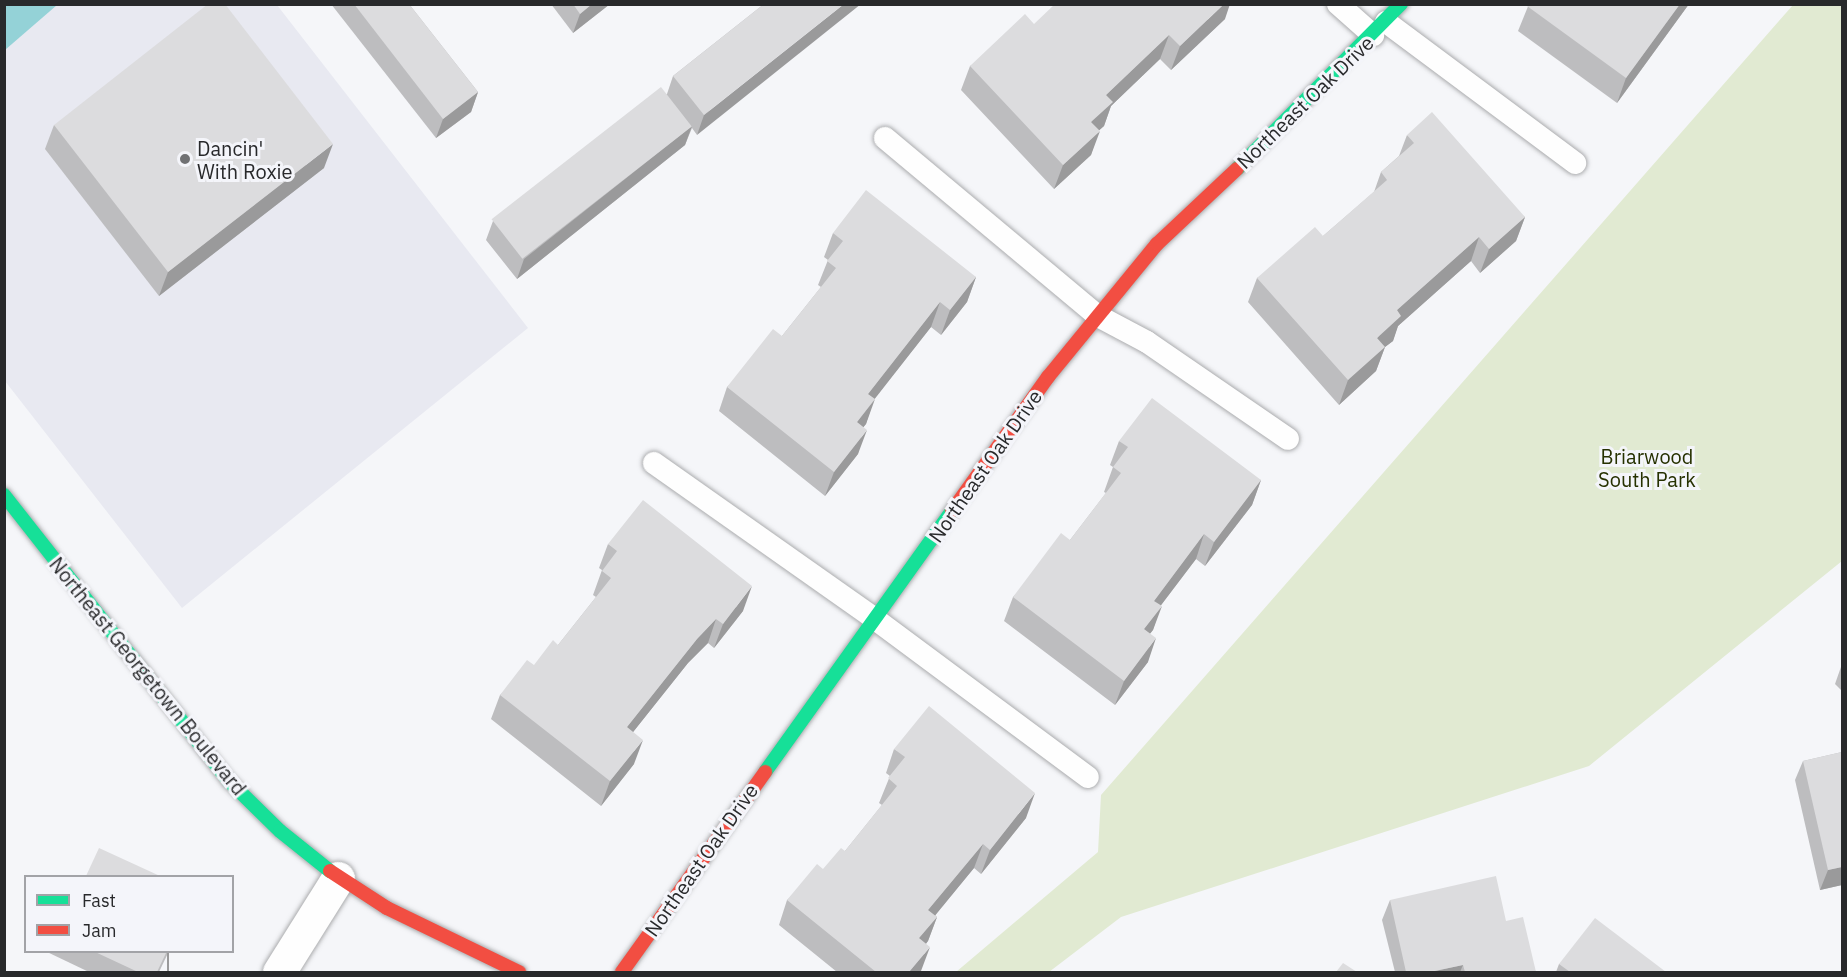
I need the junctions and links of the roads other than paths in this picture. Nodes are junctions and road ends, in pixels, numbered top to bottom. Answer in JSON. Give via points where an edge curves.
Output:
{"nodes":[{"id":1,"x":1338,"y":4,"type":"edge"},
{"id":2,"x":1401,"y":4,"type":"edge"},
{"id":3,"x":1380,"y":28,"type":"junction"},
{"id":4,"x":885,"y":138,"type":"dead end"},
{"id":5,"x":1575,"y":163,"type":"dead end"},
{"id":6,"x":1098,"y":316,"type":"junction"},
{"id":7,"x":1288,"y":439,"type":"dead end"},
{"id":8,"x":654,"y":462,"type":"dead end"},
{"id":9,"x":4,"y":495,"type":"edge"},
{"id":10,"x":875,"y":619,"type":"junction"},
{"id":11,"x":1088,"y":777,"type":"dead end"},
{"id":12,"x":338,"y":878,"type":"junction"},
{"id":13,"x":279,"y":972,"type":"edge"},
{"id":14,"x":519,"y":972,"type":"edge"},
{"id":15,"x":622,"y":972,"type":"edge"}],
"edges":[{"from":1,"to":3,"type":"lane"},
{"from":2,"to":3,"type":"street","name":"Northeast Oak Drive"},
{"from":3,"to":5,"type":"lane"},
{"from":3,"to":6,"type":"street","name":"Northeast Oak Drive","via":[[1289,121],[1157,244]]},
{"from":4,"to":6,"type":"lane"},
{"from":6,"to":7,"type":"lane","via":[[1147,342]]},
{"from":6,"to":10,"type":"street","name":"Northeast Oak Drive","via":[[1048,378]]},
{"from":8,"to":10,"type":"lane"},
{"from":9,"to":12,"type":"street","name":"Northeast Georgetown Boulevard","via":[[229,781],[280,831]]},
{"from":10,"to":11,"type":"lane"},
{"from":10,"to":15,"type":"street","name":"Northeast Oak Drive"},
{"from":12,"to":13,"type":"street"},
{"from":12,"to":14,"type":"street","name":"Northeast Georgetown Boulevard","via":[[387,909]]}]}
